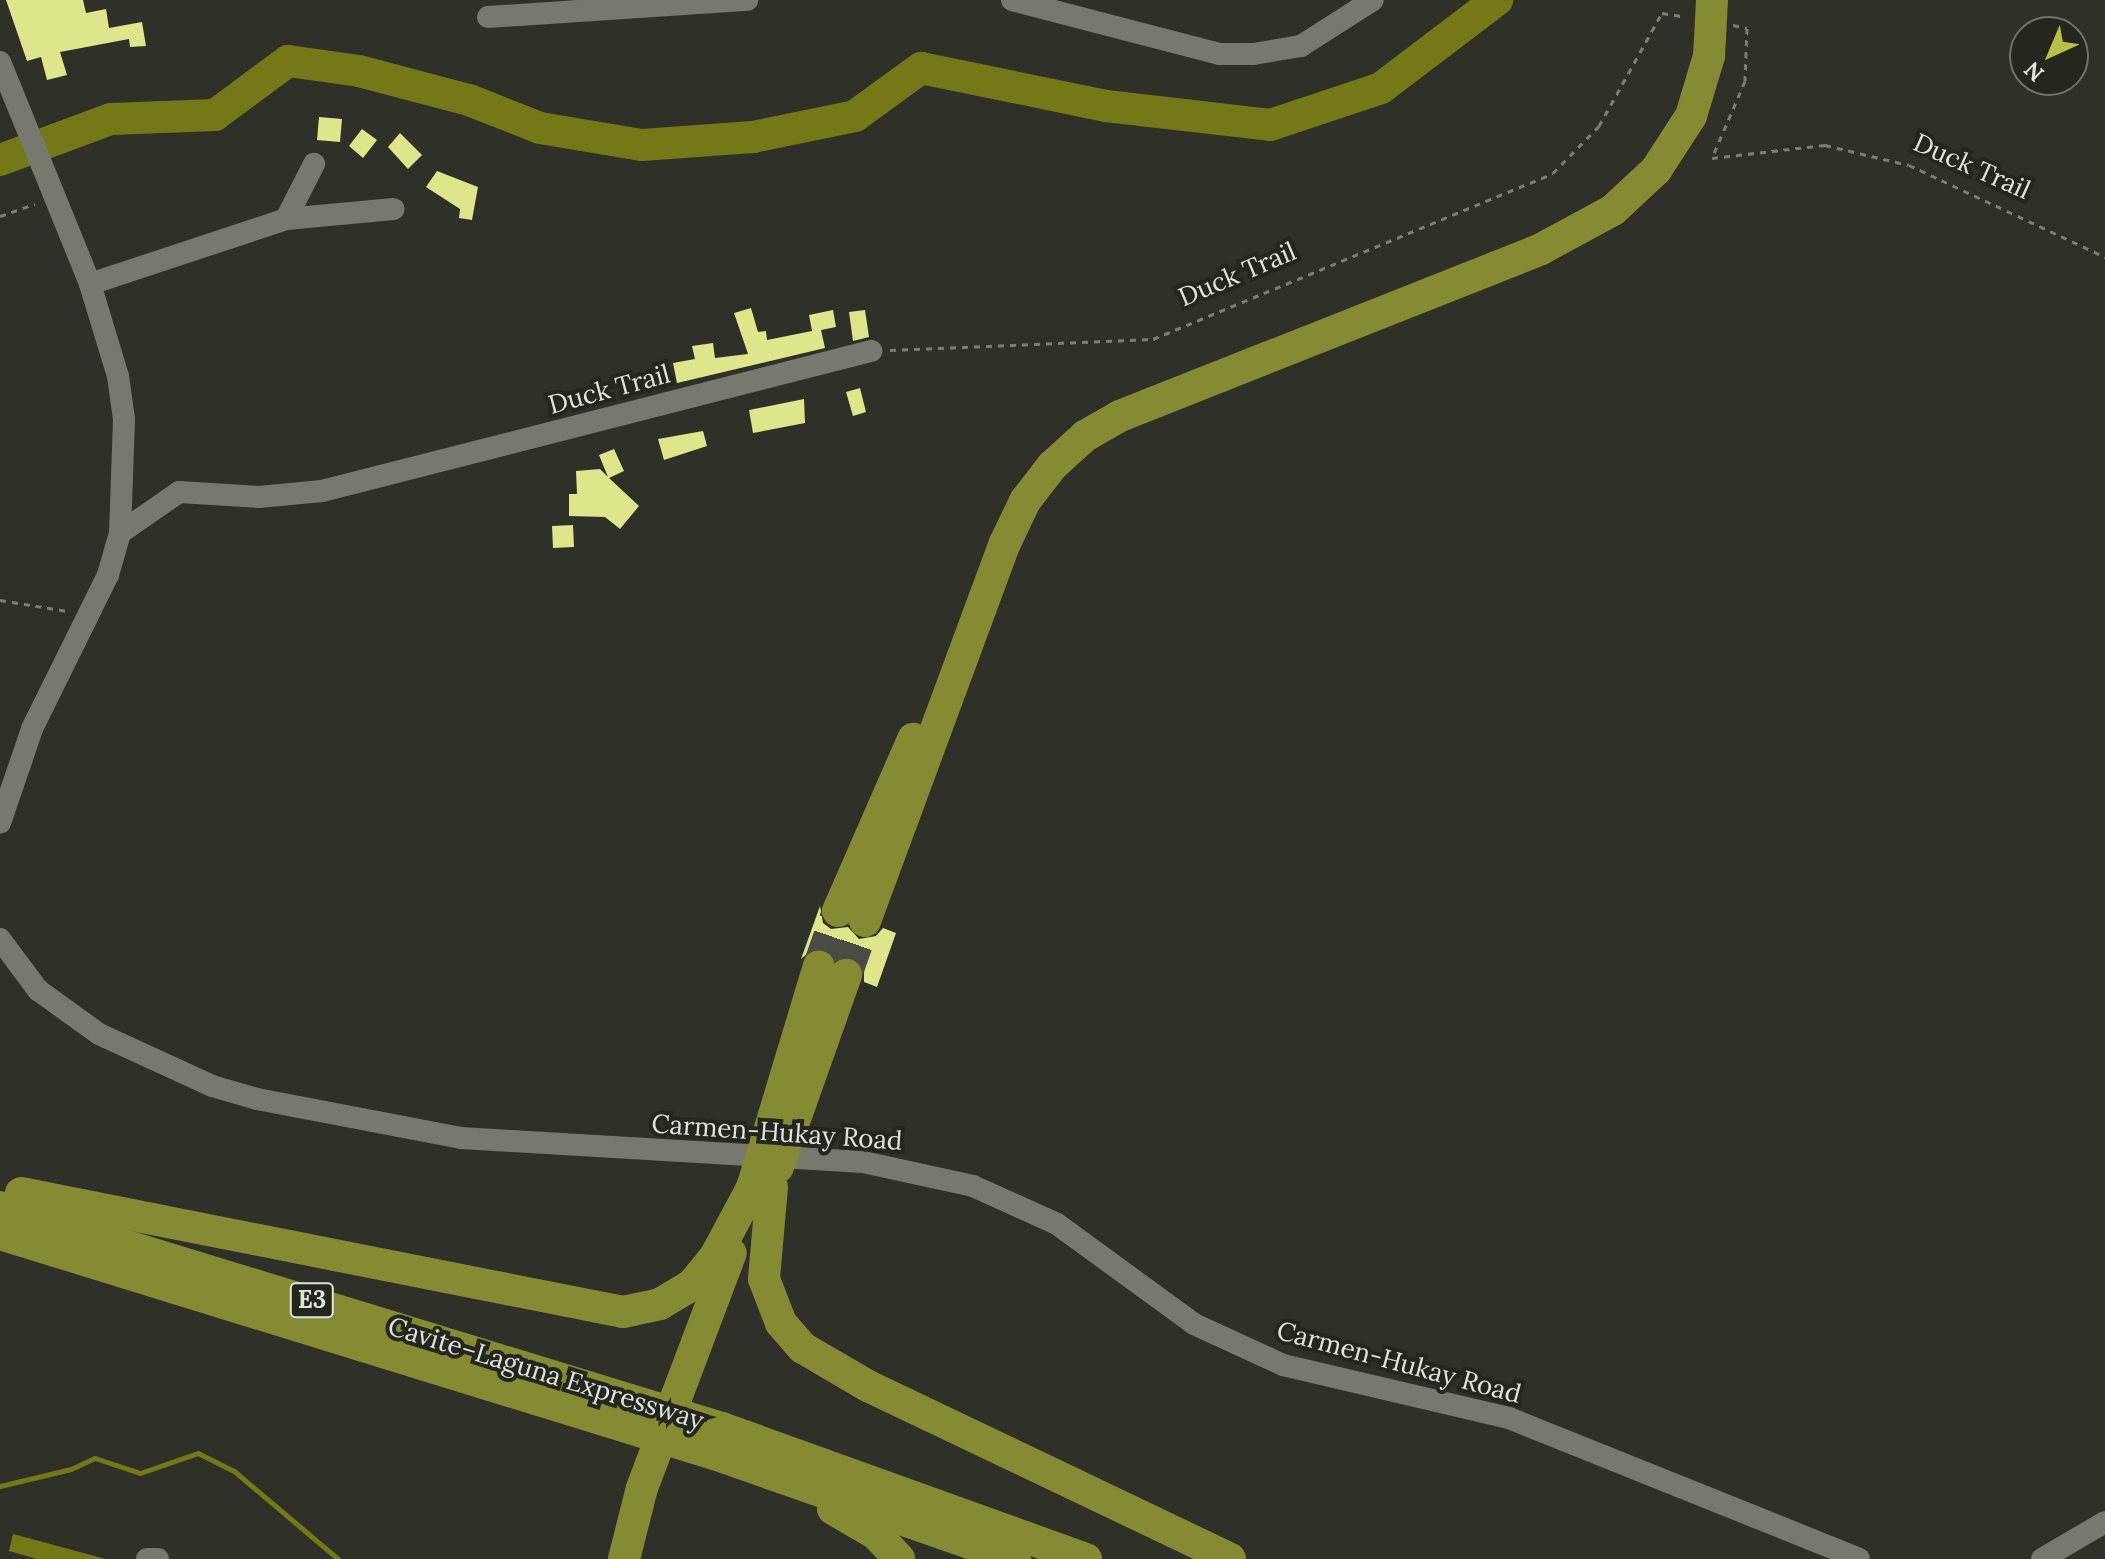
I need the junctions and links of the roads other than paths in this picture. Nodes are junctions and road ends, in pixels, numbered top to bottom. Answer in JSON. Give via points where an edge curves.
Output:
{"nodes":[{"id":1,"x":747,"y":0,"type":"edge"},
{"id":2,"x":1012,"y":0,"type":"edge"},
{"id":3,"x":1373,"y":0,"type":"edge"},
{"id":4,"x":488,"y":17,"type":"dead end"},
{"id":5,"x":1704,"y":18,"type":"edge"},
{"id":6,"x":0,"y":62,"type":"edge"},
{"id":7,"x":314,"y":164,"type":"dead end"},
{"id":8,"x":394,"y":209,"type":"dead end"},
{"id":9,"x":286,"y":219,"type":"junction"},
{"id":10,"x":90,"y":284,"type":"junction"},
{"id":11,"x":871,"y":351,"type":"road end"},
{"id":12,"x":120,"y":533,"type":"junction"},
{"id":13,"x":0,"y":823,"type":"edge"},
{"id":14,"x":852,"y":916,"type":"tunnel mouth"},
{"id":15,"x":0,"y":939,"type":"edge"},
{"id":16,"x":833,"y":970,"type":"tunnel mouth"},
{"id":17,"x":763,"y":1185,"type":"junction"},
{"id":18,"x":0,"y":1189,"type":"edge"},
{"id":19,"x":0,"y":1207,"type":"edge"},
{"id":20,"x":0,"y":1234,"type":"edge"},
{"id":21,"x":618,"y":1411,"type":"junction"},
{"id":22,"x":718,"y":1441,"type":"junction"},
{"id":23,"x":2105,"y":1522,"type":"edge"},
{"id":24,"x":147,"y":1559,"type":"edge"},
{"id":25,"x":158,"y":1559,"type":"edge"},
{"id":26,"x":624,"y":1559,"type":"edge"},
{"id":27,"x":642,"y":1559,"type":"edge"},
{"id":28,"x":899,"y":1559,"type":"edge"},
{"id":29,"x":1015,"y":1559,"type":"edge"},
{"id":30,"x":1086,"y":1559,"type":"edge"},
{"id":31,"x":1230,"y":1559,"type":"edge"},
{"id":32,"x":1859,"y":1559,"type":"edge"},
{"id":33,"x":2042,"y":1559,"type":"edge"}],
"edges":[{"from":1,"to":4,"type":"street"},
{"from":2,"to":3,"type":"street","via":[[1220,54],[1253,54],[1301,46]]},
{"from":5,"to":14,"type":"highway","via":[[1703,83],[1675,147],[1634,193],[1592,225],[1120,416],[1085,436],[1052,466],[1025,501],[1005,543]]},
{"from":6,"to":10,"type":"street"},
{"from":7,"to":9,"type":"street"},
{"from":8,"to":9,"type":"street"},
{"from":9,"to":10,"type":"street"},
{"from":10,"to":12,"type":"street","via":[[118,376],[124,419]]},
{"from":11,"to":12,"type":"street","name":"Duck Trail","via":[[322,491],[259,497],[179,492]]},
{"from":12,"to":13,"type":"street","via":[[91,615],[32,729]]},
{"from":15,"to":32,"type":"street","name":"Carmen-Hukay Road","via":[[13,963],[66,1012],[99,1034],[212,1086],[344,1119],[434,1134],[820,1159],[901,1167],[973,1186],[1057,1224],[1194,1324],[1283,1365],[1509,1418]]},
{"from":16,"to":17,"type":"highway"},
{"from":17,"to":18,"type":"highway","via":[[692,1285],[660,1304],[623,1312]]},
{"from":17,"to":26,"type":"highway","via":[[642,1488]]},
{"from":17,"to":27,"type":"highway"},
{"from":17,"to":31,"type":"highway","via":[[764,1279],[781,1323],[803,1348],[868,1386]]},
{"from":19,"to":21,"type":"highway","name":"Cavite–Laguna Expressway","number":"E3"},
{"from":20,"to":21,"type":"highway","name":"Cavite–Laguna Expressway","number":"E3"},
{"from":21,"to":22,"type":"highway","name":"Cavite–Laguna Expressway","number":"E3"},
{"from":22,"to":28,"type":"highway","via":[[861,1523]]},
{"from":22,"to":29,"type":"highway","name":"Cavite–Laguna Expressway","number":"E3"},
{"from":22,"to":30,"type":"highway","name":"Cavite–Laguna Expressway","number":"E3"},
{"from":23,"to":33,"type":"street"},
{"from":24,"to":25,"type":"street"}]}
